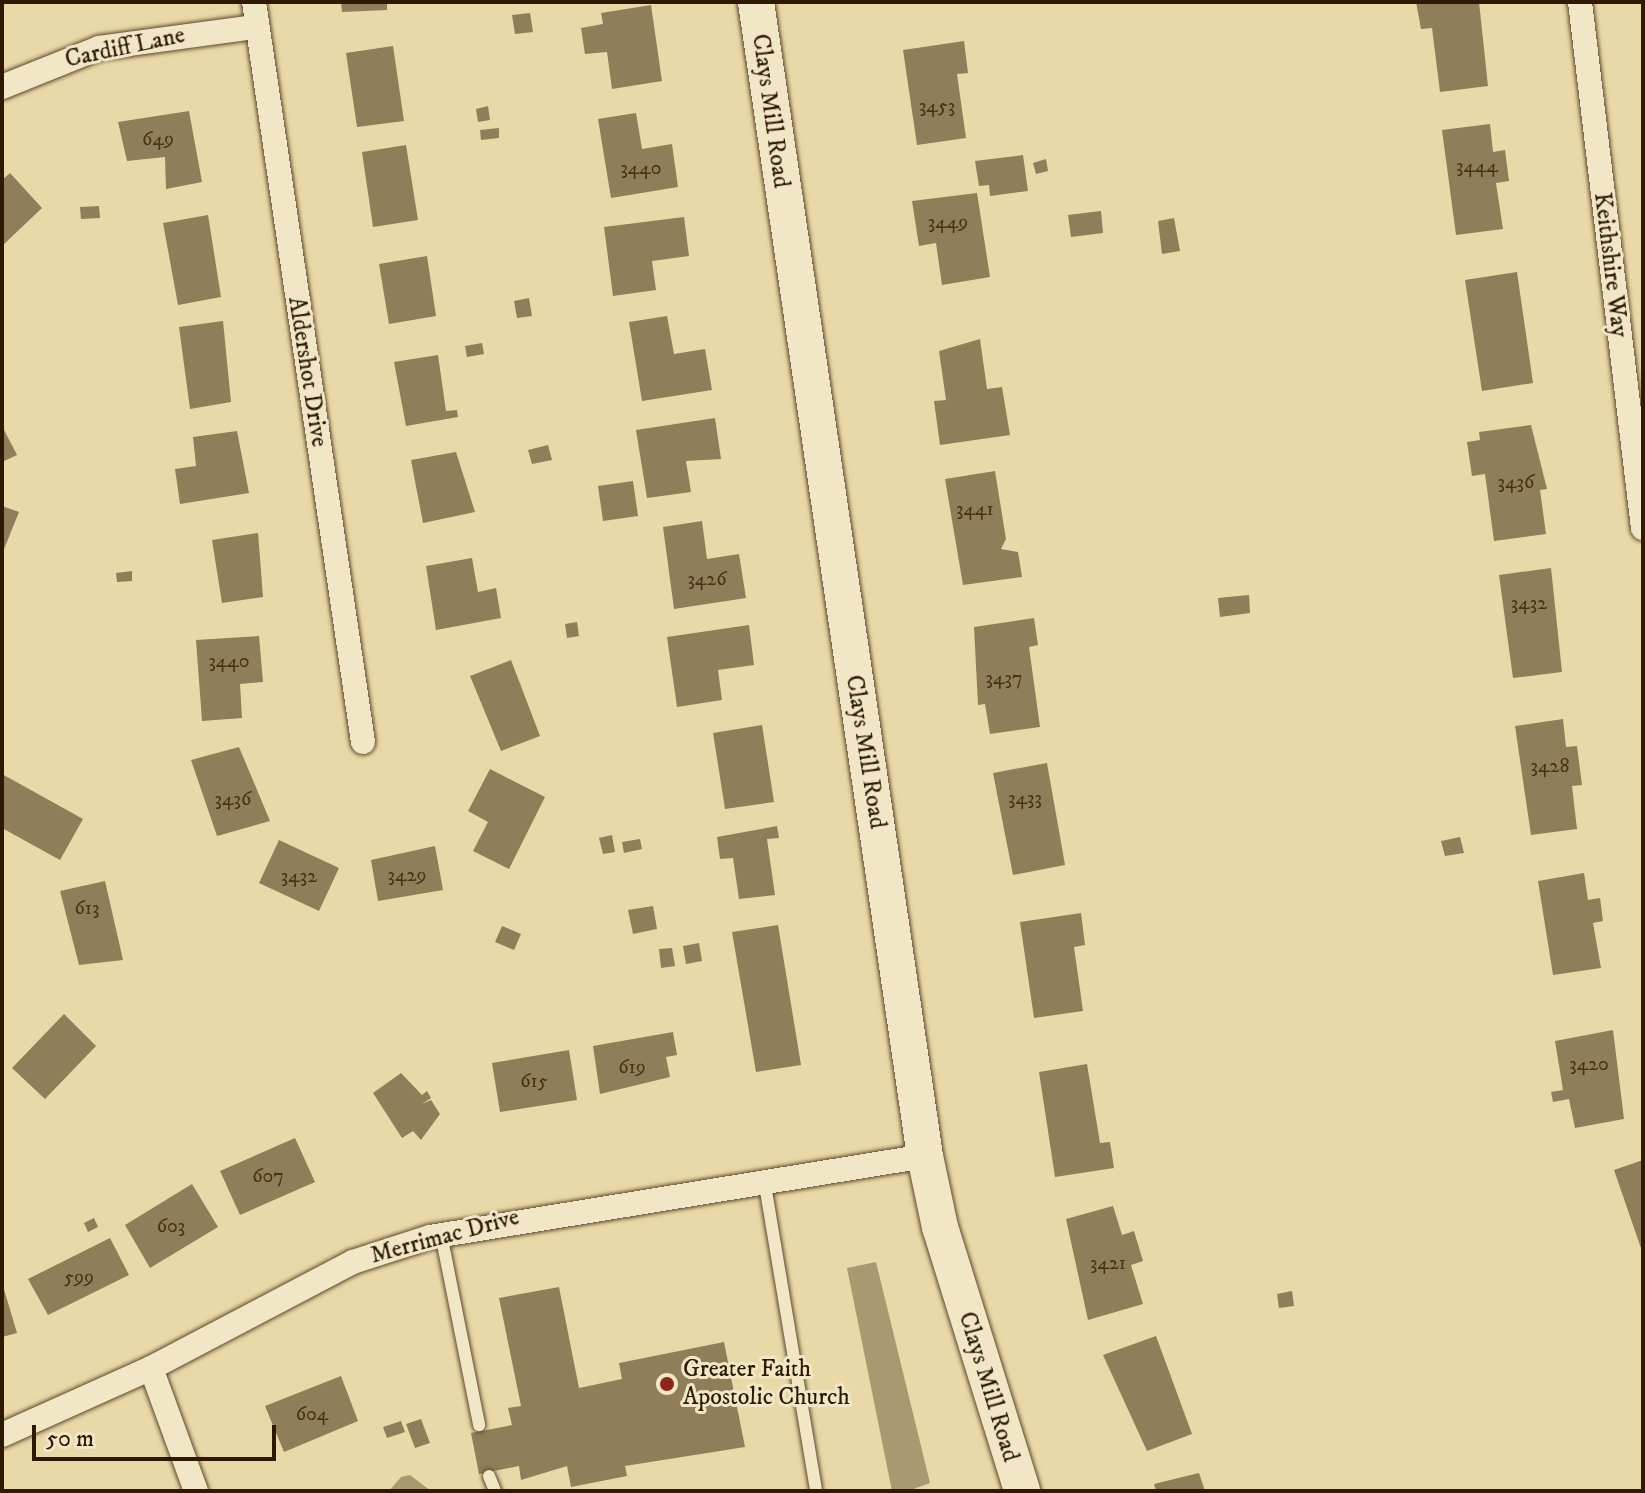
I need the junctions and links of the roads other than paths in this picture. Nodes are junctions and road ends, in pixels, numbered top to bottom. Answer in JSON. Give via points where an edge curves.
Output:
{"nodes":[{"id":1,"x":254,"y":2,"type":"edge"},
{"id":2,"x":756,"y":2,"type":"edge"},
{"id":3,"x":1580,"y":2,"type":"edge"},
{"id":4,"x":254,"y":27,"type":"junction"},
{"id":5,"x":2,"y":87,"type":"edge"},
{"id":6,"x":1643,"y":528,"type":"edge"},
{"id":7,"x":363,"y":742,"type":"dead end"},
{"id":8,"x":925,"y":1156,"type":"junction"},
{"id":9,"x":764,"y":1179,"type":"junction"},
{"id":10,"x":441,"y":1234,"type":"junction"},
{"id":11,"x":151,"y":1368,"type":"junction"},
{"id":12,"x":479,"y":1425,"type":"dead end"},
{"id":13,"x":2,"y":1435,"type":"edge"},
{"id":14,"x":489,"y":1476,"type":"dead end"},
{"id":15,"x":196,"y":1491,"type":"edge"},
{"id":16,"x":495,"y":1491,"type":"edge"},
{"id":17,"x":816,"y":1491,"type":"edge"},
{"id":18,"x":1022,"y":1491,"type":"edge"}],
"edges":[{"from":1,"to":4,"type":"street","name":"Aldershot Drive"},
{"from":2,"to":8,"type":"main road","name":"Clays Mill Road"},
{"from":3,"to":6,"type":"street","name":"Keithshire Way"},
{"from":4,"to":5,"type":"street","name":"Cardiff Lane","via":[[99,48]]},
{"from":4,"to":7,"type":"street","name":"Aldershot Drive"},
{"from":8,"to":9,"type":"street","name":"Merrimac Drive"},
{"from":8,"to":18,"type":"main road","name":"Clays Mill Road","via":[[940,1227]]},
{"from":9,"to":10,"type":"street","name":"Merrimac Drive"},
{"from":9,"to":17,"type":"lane"},
{"from":10,"to":11,"type":"street","name":"Merrimac Drive","via":[[353,1262]]},
{"from":10,"to":12,"type":"lane"},
{"from":11,"to":13,"type":"street","name":"Merrimac Drive"},
{"from":11,"to":15,"type":"street"},
{"from":14,"to":16,"type":"lane"}]}
